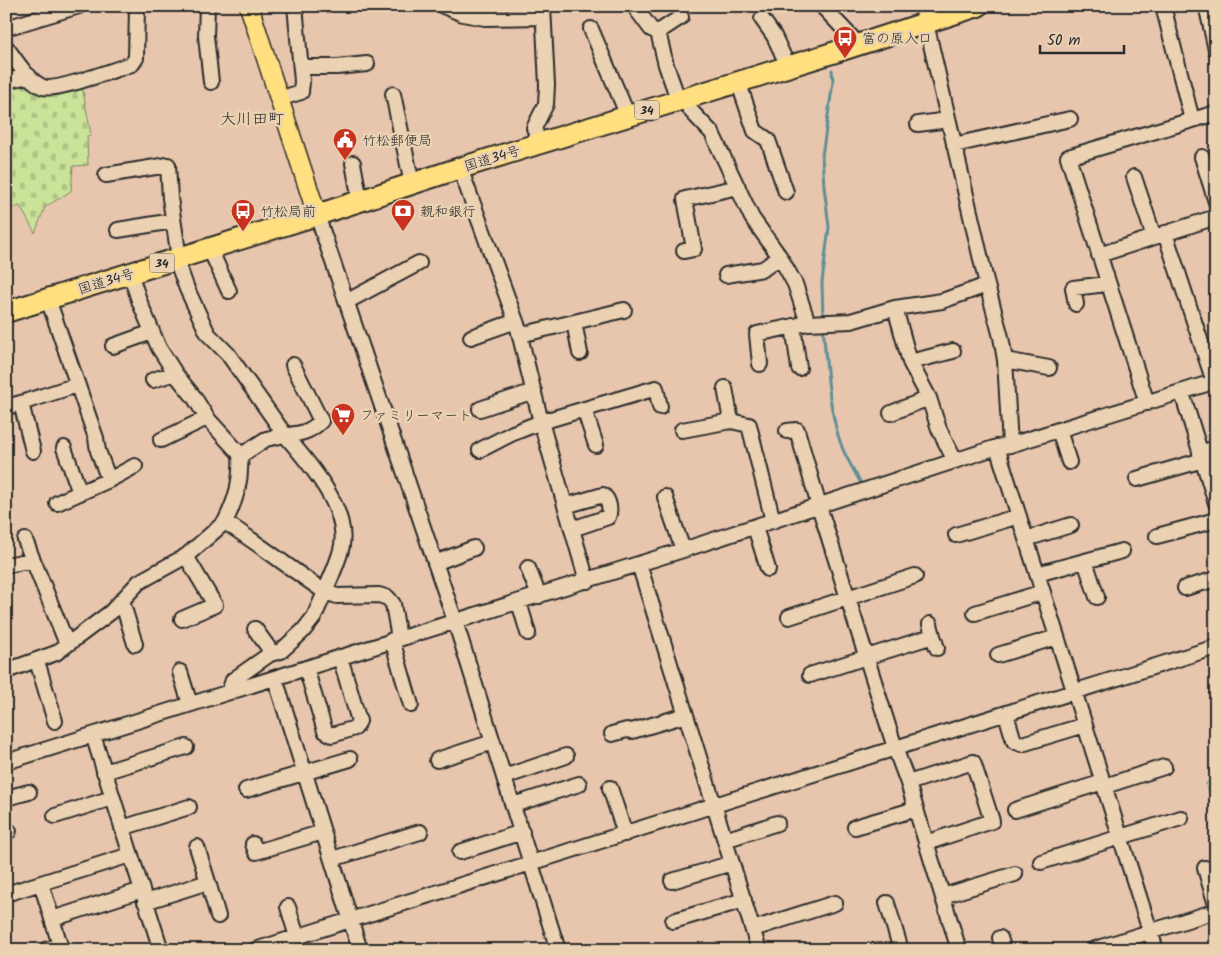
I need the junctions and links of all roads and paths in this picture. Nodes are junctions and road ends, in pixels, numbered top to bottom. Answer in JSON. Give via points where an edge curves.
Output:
{"nodes":[{"id":1,"x":79,"y":6,"type":"edge"},
{"id":2,"x":137,"y":6,"type":"edge"},
{"id":3,"x":207,"y":6,"type":"edge"},
{"id":4,"x":249,"y":6,"type":"edge"},
{"id":5,"x":295,"y":6,"type":"edge"},
{"id":6,"x":443,"y":6,"type":"edge"},
{"id":7,"x":634,"y":6,"type":"edge"},
{"id":8,"x":822,"y":6,"type":"edge"},
{"id":9,"x":978,"y":6,"type":"edge"},
{"id":10,"x":1163,"y":6,"type":"edge"},
{"id":11,"x":1210,"y":6,"type":"edge"},
{"id":12,"x":543,"y":12,"type":"edge"},
{"id":13,"x":923,"y":15,"type":"edge"},
{"id":14,"x":681,"y":17,"type":"dead end"},
{"id":15,"x":762,"y":19,"type":"dead end"},
{"id":16,"x":6,"y":28,"type":"edge"},
{"id":17,"x":591,"y":29,"type":"dead end"},
{"id":18,"x":658,"y":32,"type":"junction"},
{"id":19,"x":858,"y":44,"type":"junction"},
{"id":20,"x":6,"y":47,"type":"edge"},
{"id":21,"x":1216,"y":49,"type":"edge"},
{"id":22,"x":367,"y":64,"type":"dead end"},
{"id":23,"x":788,"y":66,"type":"junction"},
{"id":24,"x":301,"y":67,"type":"junction"},
{"id":25,"x":29,"y":76,"type":"junction"},
{"id":26,"x":6,"y":81,"type":"edge"},
{"id":27,"x":211,"y":82,"type":"dead end"},
{"id":28,"x":738,"y":82,"type":"junction"},
{"id":29,"x":393,"y":94,"type":"dead end"},
{"id":30,"x":279,"y":99,"type":"junction"},
{"id":31,"x":681,"y":99,"type":"junction"},
{"id":32,"x":1216,"y":113,"type":"edge"},
{"id":33,"x":628,"y":116,"type":"junction"},
{"id":34,"x":1070,"y":119,"type":"dead end"},
{"id":35,"x":948,"y":120,"type":"junction"},
{"id":36,"x":1192,"y":120,"type":"junction"},
{"id":37,"x":918,"y":124,"type":"dead end"},
{"id":38,"x":539,"y":144,"type":"junction"},
{"id":39,"x":954,"y":145,"type":"junction"},
{"id":40,"x":1202,"y":157,"type":"dead end"},
{"id":41,"x":353,"y":163,"type":"dead end"},
{"id":42,"x":460,"y":168,"type":"junction"},
{"id":43,"x":106,"y":175,"type":"dead end"},
{"id":44,"x":1134,"y":177,"type":"dead end"},
{"id":45,"x":412,"y":184,"type":"junction"},
{"id":46,"x":738,"y":187,"type":"junction"},
{"id":47,"x":786,"y":192,"type":"dead end"},
{"id":48,"x":360,"y":201,"type":"junction"},
{"id":49,"x":1216,"y":202,"type":"edge"},
{"id":50,"x":317,"y":215,"type":"junction"},
{"id":51,"x":1216,"y":217,"type":"edge"},
{"id":52,"x":173,"y":221,"type":"junction"},
{"id":53,"x":118,"y":230,"type":"dead end"},
{"id":54,"x":1160,"y":235,"type":"junction"},
{"id":55,"x":210,"y":249,"type":"junction"},
{"id":56,"x":694,"y":249,"type":"dead end"},
{"id":57,"x":1099,"y":255,"type":"junction"},
{"id":58,"x":780,"y":257,"type":"junction"},
{"id":59,"x":177,"y":258,"type":"junction"},
{"id":60,"x":419,"y":263,"type":"dead end"},
{"id":61,"x":130,"y":273,"type":"junction"},
{"id":62,"x":726,"y":274,"type":"dead end"},
{"id":63,"x":1107,"y":284,"type":"junction"},
{"id":64,"x":987,"y":285,"type":"junction"},
{"id":65,"x":229,"y":291,"type":"dead end"},
{"id":66,"x":48,"y":299,"type":"junction"},
{"id":67,"x":346,"y":302,"type":"junction"},
{"id":68,"x":1076,"y":304,"type":"dead end"},
{"id":69,"x":895,"y":308,"type":"junction"},
{"id":70,"x":624,"y":310,"type":"dead end"},
{"id":71,"x":6,"y":312,"type":"edge"},
{"id":72,"x":516,"y":320,"type":"junction"},
{"id":73,"x":574,"y":322,"type":"junction"},
{"id":74,"x":818,"y":322,"type":"junction"},
{"id":75,"x":793,"y":326,"type":"junction"},
{"id":76,"x":152,"y":332,"type":"junction"},
{"id":77,"x":520,"y":335,"type":"junction"},
{"id":78,"x":471,"y":337,"type":"dead end"},
{"id":79,"x":113,"y":346,"type":"dead end"},
{"id":80,"x":953,"y":350,"type":"dead end"},
{"id":81,"x":580,"y":352,"type":"dead end"},
{"id":82,"x":1005,"y":360,"type":"junction"},
{"id":83,"x":910,"y":362,"type":"junction"},
{"id":84,"x":760,"y":364,"type":"dead end"},
{"id":85,"x":293,"y":365,"type":"dead end"},
{"id":86,"x":799,"y":368,"type":"dead end"},
{"id":87,"x":1048,"y":368,"type":"dead end"},
{"id":88,"x":175,"y":374,"type":"junction"},
{"id":89,"x":153,"y":380,"type":"dead end"},
{"id":90,"x":1215,"y":382,"type":"edge"},
{"id":91,"x":77,"y":385,"type":"junction"},
{"id":92,"x":724,"y":388,"type":"dead end"},
{"id":93,"x":534,"y":391,"type":"junction"},
{"id":94,"x":1182,"y":393,"type":"junction"},
{"id":95,"x":928,"y":398,"type":"junction"},
{"id":96,"x":21,"y":403,"type":"junction"},
{"id":97,"x":1146,"y":403,"type":"junction"},
{"id":98,"x":6,"y":407,"type":"edge"},
{"id":99,"x":660,"y":407,"type":"dead end"},
{"id":100,"x":480,"y":409,"type":"dead end"},
{"id":101,"x":584,"y":409,"type":"junction"},
{"id":102,"x":890,"y":413,"type":"dead end"},
{"id":103,"x":207,"y":418,"type":"junction"},
{"id":104,"x":731,"y":421,"type":"junction"},
{"id":105,"x":541,"y":422,"type":"junction"},
{"id":106,"x":797,"y":429,"type":"dead end"},
{"id":107,"x":682,"y":430,"type":"dead end"},
{"id":108,"x":1059,"y":430,"type":"junction"},
{"id":109,"x":285,"y":435,"type":"junction"},
{"id":110,"x":161,"y":440,"type":"dead end"},
{"id":111,"x":596,"y":445,"type":"dead end"},
{"id":112,"x":1003,"y":446,"type":"junction"},
{"id":113,"x":64,"y":448,"type":"dead end"},
{"id":114,"x":1216,"y":448,"type":"edge"},
{"id":115,"x":480,"y":450,"type":"dead end"},
{"id":116,"x":33,"y":451,"type":"dead end"},
{"id":117,"x":240,"y":456,"type":"junction"},
{"id":118,"x":1202,"y":456,"type":"junction"},
{"id":119,"x":955,"y":461,"type":"junction"},
{"id":120,"x":1069,"y":462,"type":"dead end"},
{"id":121,"x":135,"y":466,"type":"dead end"},
{"id":122,"x":1137,"y":479,"type":"dead end"},
{"id":123,"x":109,"y":480,"type":"junction"},
{"id":124,"x":80,"y":493,"type":"junction"},
{"id":125,"x":666,"y":497,"type":"dead end"},
{"id":126,"x":57,"y":503,"type":"dead end"},
{"id":127,"x":1216,"y":503,"type":"edge"},
{"id":128,"x":565,"y":506,"type":"junction"},
{"id":129,"x":819,"y":506,"type":"junction"},
{"id":130,"x":1019,"y":516,"type":"junction"},
{"id":131,"x":1216,"y":520,"type":"edge"},
{"id":132,"x":225,"y":522,"type":"junction"},
{"id":133,"x":773,"y":522,"type":"junction"},
{"id":134,"x":1071,"y":525,"type":"dead end"},
{"id":135,"x":755,"y":527,"type":"junction"},
{"id":136,"x":572,"y":529,"type":"junction"},
{"id":137,"x":956,"y":535,"type":"dead end"},
{"id":138,"x":1157,"y":536,"type":"dead end"},
{"id":139,"x":1026,"y":539,"type":"junction"},
{"id":140,"x":25,"y":540,"type":"dead end"},
{"id":141,"x":474,"y":548,"type":"dead end"},
{"id":142,"x":683,"y":550,"type":"junction"},
{"id":143,"x":1122,"y":551,"type":"dead end"},
{"id":144,"x":186,"y":556,"type":"junction"},
{"id":145,"x":32,"y":560,"type":"junction"},
{"id":146,"x":1085,"y":561,"type":"junction"},
{"id":147,"x":435,"y":563,"type":"junction"},
{"id":148,"x":639,"y":564,"type":"junction"},
{"id":149,"x":6,"y":565,"type":"edge"},
{"id":150,"x":528,"y":568,"type":"dead end"},
{"id":151,"x":768,"y":569,"type":"dead end"},
{"id":152,"x":1038,"y":574,"type":"junction"},
{"id":153,"x":915,"y":576,"type":"dead end"},
{"id":154,"x":1216,"y":579,"type":"edge"},
{"id":155,"x":587,"y":581,"type":"junction"},
{"id":156,"x":1185,"y":588,"type":"dead end"},
{"id":157,"x":325,"y":592,"type":"junction"},
{"id":158,"x":1043,"y":592,"type":"junction"},
{"id":159,"x":539,"y":596,"type":"junction"},
{"id":160,"x":1097,"y":597,"type":"dead end"},
{"id":161,"x":848,"y":598,"type":"junction"},
{"id":162,"x":122,"y":601,"type":"junction"},
{"id":163,"x":519,"y":602,"type":"junction"},
{"id":164,"x":974,"y":613,"type":"dead end"},
{"id":165,"x":790,"y":617,"type":"dead end"},
{"id":166,"x":182,"y":619,"type":"dead end"},
{"id":167,"x":455,"y":622,"type":"junction"},
{"id":168,"x":255,"y":629,"type":"dead end"},
{"id":169,"x":528,"y":633,"type":"dead end"},
{"id":170,"x":933,"y":636,"type":"dead end"},
{"id":171,"x":1057,"y":637,"type":"junction"},
{"id":172,"x":396,"y":639,"type":"junction"},
{"id":173,"x":67,"y":644,"type":"junction"},
{"id":174,"x":136,"y":644,"type":"dead end"},
{"id":175,"x":1216,"y":647,"type":"edge"},
{"id":176,"x":270,"y":654,"type":"junction"},
{"id":177,"x":998,"y":655,"type":"dead end"},
{"id":178,"x":340,"y":657,"type":"junction"},
{"id":179,"x":868,"y":658,"type":"junction"},
{"id":180,"x":37,"y":662,"type":"junction"},
{"id":181,"x":306,"y":668,"type":"junction"},
{"id":182,"x":6,"y":671,"type":"edge"},
{"id":183,"x":180,"y":672,"type":"dead end"},
{"id":184,"x":810,"y":675,"type":"dead end"},
{"id":185,"x":274,"y":678,"type":"junction"},
{"id":186,"x":229,"y":692,"type":"junction"},
{"id":187,"x":1075,"y":692,"type":"junction"},
{"id":188,"x":190,"y":704,"type":"junction"},
{"id":189,"x":412,"y":705,"type":"dead end"},
{"id":190,"x":1006,"y":714,"type":"junction"},
{"id":191,"x":686,"y":715,"type":"junction"},
{"id":192,"x":55,"y":721,"type":"dead end"},
{"id":193,"x":1086,"y":725,"type":"junction"},
{"id":194,"x":612,"y":734,"type":"dead end"},
{"id":195,"x":93,"y":735,"type":"junction"},
{"id":196,"x":493,"y":742,"type":"junction"},
{"id":197,"x":186,"y":747,"type":"dead end"},
{"id":198,"x":895,"y":748,"type":"junction"},
{"id":199,"x":566,"y":756,"type":"dead end"},
{"id":200,"x":350,"y":759,"type":"dead end"},
{"id":201,"x":437,"y":760,"type":"dead end"},
{"id":202,"x":6,"y":762,"type":"edge"},
{"id":203,"x":1164,"y":767,"type":"dead end"},
{"id":204,"x":104,"y":772,"type":"junction"},
{"id":205,"x":305,"y":772,"type":"junction"},
{"id":206,"x":504,"y":777,"type":"junction"},
{"id":207,"x":908,"y":783,"type":"junction"},
{"id":208,"x":579,"y":784,"type":"dead end"},
{"id":209,"x":1104,"y":784,"type":"junction"},
{"id":210,"x":610,"y":788,"type":"dead end"},
{"id":211,"x":246,"y":790,"type":"dead end"},
{"id":212,"x":26,"y":796,"type":"dead end"},
{"id":213,"x":6,"y":798,"type":"edge"},
{"id":214,"x":112,"y":798,"type":"junction"},
{"id":215,"x":513,"y":805,"type":"junction"},
{"id":216,"x":714,"y":806,"type":"junction"},
{"id":217,"x":189,"y":807,"type":"dead end"},
{"id":218,"x":916,"y":809,"type":"junction"},
{"id":219,"x":1015,"y":810,"type":"dead end"},
{"id":220,"x":54,"y":816,"type":"dead end"},
{"id":221,"x":1181,"y":818,"type":"dead end"},
{"id":222,"x":777,"y":824,"type":"dead end"},
{"id":223,"x":855,"y":827,"type":"dead end"},
{"id":224,"x":122,"y":828,"type":"junction"},
{"id":225,"x":324,"y":832,"type":"junction"},
{"id":226,"x":420,"y":832,"type":"dead end"},
{"id":227,"x":522,"y":832,"type":"junction"},
{"id":228,"x":625,"y":834,"type":"junction"},
{"id":229,"x":1121,"y":836,"type":"junction"},
{"id":230,"x":725,"y":840,"type":"junction"},
{"id":231,"x":926,"y":843,"type":"junction"},
{"id":232,"x":197,"y":847,"type":"dead end"},
{"id":233,"x":460,"y":852,"type":"dead end"},
{"id":234,"x":256,"y":853,"type":"dead end"},
{"id":235,"x":130,"y":855,"type":"junction"},
{"id":236,"x":332,"y":859,"type":"junction"},
{"id":237,"x":1041,"y":862,"type":"dead end"},
{"id":238,"x":531,"y":863,"type":"junction"},
{"id":239,"x":732,"y":863,"type":"junction"},
{"id":240,"x":1205,"y":868,"type":"dead end"},
{"id":241,"x":1015,"y":874,"type":"dead end"},
{"id":242,"x":672,"y":881,"type":"dead end"},
{"id":243,"x":208,"y":882,"type":"junction"},
{"id":244,"x":42,"y":883,"type":"junction"},
{"id":245,"x":6,"y":894,"type":"edge"},
{"id":246,"x":143,"y":896,"type":"junction"},
{"id":247,"x":943,"y":896,"type":"junction"},
{"id":248,"x":744,"y":900,"type":"junction"},
{"id":249,"x":835,"y":903,"type":"dead end"},
{"id":250,"x":1216,"y":905,"type":"edge"},
{"id":251,"x":288,"y":907,"type":"dead end"},
{"id":252,"x":885,"y":910,"type":"dead end"},
{"id":253,"x":1216,"y":911,"type":"edge"},
{"id":254,"x":218,"y":916,"type":"dead end"},
{"id":255,"x":52,"y":919,"type":"junction"},
{"id":256,"x":350,"y":919,"type":"junction"},
{"id":257,"x":673,"y":921,"type":"dead end"},
{"id":258,"x":753,"y":929,"type":"junction"},
{"id":259,"x":1150,"y":932,"type":"junction"},
{"id":260,"x":297,"y":937,"type":"junction"},
{"id":261,"x":45,"y":950,"type":"edge"},
{"id":262,"x":161,"y":950,"type":"edge"},
{"id":263,"x":255,"y":950,"type":"edge"},
{"id":264,"x":360,"y":950,"type":"edge"},
{"id":265,"x":558,"y":950,"type":"edge"},
{"id":266,"x":759,"y":950,"type":"edge"},
{"id":267,"x":900,"y":950,"type":"edge"},
{"id":268,"x":959,"y":950,"type":"edge"},
{"id":269,"x":1092,"y":950,"type":"edge"},
{"id":270,"x":1156,"y":950,"type":"edge"}],
"edges":[{"from":1,"to":16,"type":"street"},
{"from":2,"to":25,"type":"street","via":[[136,58],[132,64],[52,88],[44,88]]},
{"from":3,"to":27,"type":"street","via":[[206,36]]},
{"from":4,"to":30,"type":"main road"},
{"from":5,"to":24,"type":"street"},
{"from":6,"to":12,"type":"street","via":[[486,18]]},
{"from":7,"to":18,"type":"street","via":[[651,29]]},
{"from":8,"to":19,"type":"street"},
{"from":9,"to":13,"type":"highway","name":"国道34号","number":"34"},
{"from":10,"to":36,"type":"street"},
{"from":11,"to":21,"type":"street","via":[[1207,9]]},
{"from":12,"to":38,"type":"street","via":[[548,85],[546,104],[534,128]]},
{"from":13,"to":19,"type":"highway","name":"国道34号","number":"34"},
{"from":13,"to":35,"type":"street"},
{"from":14,"to":18,"type":"street"},
{"from":15,"to":23,"type":"street"},
{"from":17,"to":33,"type":"street"},
{"from":18,"to":31,"type":"street","via":[[666,65]]},
{"from":19,"to":23,"type":"highway","name":"国道34号","number":"34"},
{"from":20,"to":25,"type":"street"},
{"from":22,"to":24,"type":"street"},
{"from":23,"to":28,"type":"highway","name":"国道34号","number":"34"},
{"from":24,"to":30,"type":"street","via":[[301,92]]},
{"from":25,"to":26,"type":"street"},
{"from":28,"to":31,"type":"highway","name":"国道34号","number":"34"},
{"from":28,"to":47,"type":"street","via":[[755,131],[768,140]]},
{"from":29,"to":45,"type":"street"},
{"from":30,"to":50,"type":"main road"},
{"from":31,"to":33,"type":"highway","name":"国道34号","number":"34"},
{"from":31,"to":46,"type":"street","via":[[712,133]]},
{"from":32,"to":36,"type":"street"},
{"from":33,"to":38,"type":"highway","name":"国道34号","number":"34"},
{"from":34,"to":39,"type":"street"},
{"from":35,"to":37,"type":"street"},
{"from":35,"to":39,"type":"street"},
{"from":36,"to":57,"type":"street","via":[[1068,157]]},
{"from":38,"to":42,"type":"highway","name":"国道34号","number":"34"},
{"from":39,"to":64,"type":"street"},
{"from":40,"to":49,"type":"street"},
{"from":41,"to":48,"type":"street"},
{"from":42,"to":45,"type":"highway","name":"国道34号","number":"34"},
{"from":42,"to":72,"type":"street"},
{"from":43,"to":52,"type":"street","via":[[168,164]]},
{"from":44,"to":54,"type":"street"},
{"from":45,"to":48,"type":"highway","name":"国道34号","number":"34"},
{"from":46,"to":56,"type":"street","via":[[685,199],[683,217]]},
{"from":46,"to":58,"type":"street","via":[[752,218]]},
{"from":48,"to":50,"type":"highway","name":"国道34号","number":"34"},
{"from":50,"to":55,"type":"highway","name":"国道34号","number":"34"},
{"from":50,"to":67,"type":"street"},
{"from":51,"to":54,"type":"street"},
{"from":52,"to":53,"type":"street"},
{"from":52,"to":59,"type":"street"},
{"from":54,"to":57,"type":"street"},
{"from":54,"to":90,"type":"street"},
{"from":55,"to":59,"type":"highway","name":"国道34号","number":"34"},
{"from":55,"to":65,"type":"street"},
{"from":57,"to":63,"type":"street"},
{"from":58,"to":62,"type":"street","via":[[763,269]]},
{"from":58,"to":74,"type":"street"},
{"from":59,"to":61,"type":"highway","name":"国道34号","number":"34"},
{"from":59,"to":109,"type":"street","via":[[208,334],[236,364]]},
{"from":60,"to":67,"type":"street"},
{"from":61,"to":66,"type":"highway","name":"国道34号","number":"34"},
{"from":61,"to":76,"type":"street"},
{"from":63,"to":68,"type":"street","via":[[1074,288]]},
{"from":63,"to":97,"type":"street"},
{"from":64,"to":69,"type":"street","via":[[942,301]]},
{"from":64,"to":82,"type":"street"},
{"from":66,"to":71,"type":"highway","name":"国道34号","number":"34"},
{"from":66,"to":91,"type":"street"},
{"from":67,"to":147,"type":"street"},
{"from":69,"to":74,"type":"street","via":[[851,321]]},
{"from":69,"to":83,"type":"street"},
{"from":70,"to":73,"type":"street"},
{"from":72,"to":77,"type":"street"},
{"from":72,"to":78,"type":"street"},
{"from":73,"to":77,"type":"street"},
{"from":73,"to":81,"type":"street"},
{"from":74,"to":75,"type":"street"},
{"from":75,"to":84,"type":"street","via":[[756,334]]},
{"from":75,"to":86,"type":"street"},
{"from":76,"to":79,"type":"street"},
{"from":76,"to":88,"type":"street"},
{"from":77,"to":93,"type":"street"},
{"from":80,"to":83,"type":"street"},
{"from":82,"to":87,"type":"street"},
{"from":82,"to":112,"type":"street"},
{"from":83,"to":95,"type":"street"},
{"from":85,"to":109,"type":"street","via":[[321,421],[312,430]]},
{"from":88,"to":89,"type":"street"},
{"from":88,"to":103,"type":"street"},
{"from":90,"to":94,"type":"street"},
{"from":91,"to":96,"type":"street"},
{"from":91,"to":123,"type":"street"},
{"from":92,"to":104,"type":"street"},
{"from":93,"to":100,"type":"street"},
{"from":93,"to":105,"type":"street"},
{"from":94,"to":97,"type":"street"},
{"from":94,"to":118,"type":"street"},
{"from":95,"to":102,"type":"street"},
{"from":95,"to":119,"type":"street"},
{"from":96,"to":98,"type":"street"},
{"from":96,"to":116,"type":"street"},
{"from":97,"to":108,"type":"street"},
{"from":99,"to":101,"type":"street","via":[[656,388]]},
{"from":101,"to":105,"type":"street"},
{"from":101,"to":111,"type":"street"},
{"from":103,"to":110,"type":"street"},
{"from":103,"to":117,"type":"street"},
{"from":104,"to":107,"type":"street"},
{"from":104,"to":133,"type":"street","via":[[749,425]]},
{"from":105,"to":115,"type":"street"},
{"from":105,"to":128,"type":"street"},
{"from":106,"to":129,"type":"street"},
{"from":108,"to":112,"type":"street"},
{"from":108,"to":120,"type":"street"},
{"from":109,"to":117,"type":"street","via":[[266,439]]},
{"from":109,"to":157,"type":"street","via":[[328,490],[339,519],[342,544]]},
{"from":112,"to":119,"type":"street"},
{"from":112,"to":130,"type":"street"},
{"from":113,"to":124,"type":"street"},
{"from":114,"to":118,"type":"street"},
{"from":117,"to":132,"type":"street","via":[[240,485]]},
{"from":118,"to":122,"type":"street"},
{"from":118,"to":127,"type":"street"},
{"from":119,"to":129,"type":"street"},
{"from":121,"to":123,"type":"street"},
{"from":123,"to":124,"type":"street"},
{"from":124,"to":126,"type":"street"},
{"from":125,"to":142,"type":"street"},
{"from":128,"to":136,"type":"street"},
{"from":128,"to":136,"type":"street","via":[[603,495],[607,498],[608,517]]},
{"from":129,"to":133,"type":"street"},
{"from":129,"to":161,"type":"street"},
{"from":130,"to":137,"type":"street"},
{"from":130,"to":139,"type":"street"},
{"from":131,"to":138,"type":"street"},
{"from":132,"to":144,"type":"street"},
{"from":132,"to":157,"type":"street"},
{"from":133,"to":135,"type":"street"},
{"from":134,"to":139,"type":"street"},
{"from":135,"to":142,"type":"street"},
{"from":135,"to":151,"type":"street"},
{"from":136,"to":155,"type":"street"},
{"from":139,"to":152,"type":"street"},
{"from":140,"to":145,"type":"street"},
{"from":141,"to":147,"type":"street"},
{"from":142,"to":148,"type":"street"},
{"from":143,"to":146,"type":"street"},
{"from":144,"to":162,"type":"street","via":[[139,582]]},
{"from":144,"to":166,"type":"street","via":[[217,608]]},
{"from":145,"to":149,"type":"street"},
{"from":145,"to":173,"type":"street"},
{"from":146,"to":152,"type":"street"},
{"from":146,"to":160,"type":"street"},
{"from":147,"to":167,"type":"street"},
{"from":148,"to":155,"type":"street"},
{"from":148,"to":191,"type":"street"},
{"from":150,"to":159,"type":"street"},
{"from":152,"to":158,"type":"street"},
{"from":153,"to":161,"type":"street"},
{"from":154,"to":156,"type":"street"},
{"from":155,"to":159,"type":"street"},
{"from":157,"to":172,"type":"street","via":[[337,596],[378,595],[388,598],[393,604]]},
{"from":157,"to":176,"type":"street","via":[[314,618],[281,651]]},
{"from":158,"to":164,"type":"street"},
{"from":158,"to":171,"type":"street"},
{"from":159,"to":163,"type":"street"},
{"from":161,"to":165,"type":"street"},
{"from":161,"to":179,"type":"street"},
{"from":162,"to":173,"type":"street","via":[[112,612]]},
{"from":162,"to":174,"type":"street"},
{"from":163,"to":167,"type":"street"},
{"from":163,"to":169,"type":"street"},
{"from":167,"to":172,"type":"street"},
{"from":167,"to":196,"type":"street"},
{"from":168,"to":176,"type":"street"},
{"from":170,"to":179,"type":"street"},
{"from":171,"to":177,"type":"street"},
{"from":171,"to":187,"type":"street"},
{"from":172,"to":178,"type":"street"},
{"from":172,"to":189,"type":"street"},
{"from":173,"to":180,"type":"street","via":[[56,654]]},
{"from":175,"to":187,"type":"street"},
{"from":176,"to":186,"type":"street","via":[[233,680]]},
{"from":178,"to":181,"type":"street"},
{"from":178,"to":181,"type":"street","via":[[359,721],[355,728],[332,735],[325,731]]},
{"from":179,"to":184,"type":"street"},
{"from":179,"to":198,"type":"street"},
{"from":180,"to":182,"type":"street"},
{"from":180,"to":192,"type":"street"},
{"from":181,"to":185,"type":"street"},
{"from":183,"to":188,"type":"street"},
{"from":185,"to":186,"type":"street"},
{"from":185,"to":205,"type":"street"},
{"from":186,"to":188,"type":"street"},
{"from":187,"to":190,"type":"street"},
{"from":187,"to":193,"type":"street"},
{"from":188,"to":195,"type":"street"},
{"from":190,"to":193,"type":"street","via":[[1014,740],[1022,744]]},
{"from":190,"to":198,"type":"street"},
{"from":191,"to":194,"type":"street","via":[[632,732]]},
{"from":191,"to":216,"type":"street"},
{"from":193,"to":209,"type":"street"},
{"from":195,"to":202,"type":"street"},
{"from":195,"to":204,"type":"street"},
{"from":196,"to":201,"type":"street"},
{"from":196,"to":206,"type":"street"},
{"from":197,"to":204,"type":"street"},
{"from":198,"to":207,"type":"street"},
{"from":198,"to":216,"type":"street"},
{"from":199,"to":206,"type":"street"},
{"from":200,"to":205,"type":"street"},
{"from":203,"to":209,"type":"street"},
{"from":204,"to":214,"type":"street"},
{"from":205,"to":211,"type":"street"},
{"from":205,"to":225,"type":"street"},
{"from":206,"to":215,"type":"street"},
{"from":207,"to":218,"type":"street"},
{"from":207,"to":231,"type":"street","via":[[973,762],[992,821]]},
{"from":208,"to":215,"type":"street"},
{"from":209,"to":219,"type":"street"},
{"from":209,"to":229,"type":"street"},
{"from":210,"to":228,"type":"street"},
{"from":212,"to":213,"type":"street"},
{"from":214,"to":220,"type":"street"},
{"from":214,"to":224,"type":"street"},
{"from":215,"to":227,"type":"street"},
{"from":216,"to":228,"type":"street"},
{"from":216,"to":230,"type":"street"},
{"from":217,"to":224,"type":"street"},
{"from":218,"to":223,"type":"street"},
{"from":218,"to":231,"type":"street"},
{"from":221,"to":229,"type":"street"},
{"from":222,"to":230,"type":"street"},
{"from":224,"to":235,"type":"street"},
{"from":225,"to":234,"type":"street"},
{"from":225,"to":236,"type":"street"},
{"from":226,"to":236,"type":"street"},
{"from":227,"to":233,"type":"street"},
{"from":227,"to":238,"type":"street"},
{"from":228,"to":238,"type":"street"},
{"from":229,"to":237,"type":"street"},
{"from":229,"to":259,"type":"street"},
{"from":230,"to":239,"type":"street"},
{"from":231,"to":247,"type":"street"},
{"from":232,"to":243,"type":"street"},
{"from":235,"to":244,"type":"street"},
{"from":235,"to":246,"type":"street"},
{"from":236,"to":256,"type":"street"},
{"from":238,"to":256,"type":"street"},
{"from":238,"to":265,"type":"street"},
{"from":239,"to":242,"type":"street"},
{"from":239,"to":248,"type":"street"},
{"from":240,"to":250,"type":"street"},
{"from":241,"to":247,"type":"street"},
{"from":243,"to":246,"type":"street"},
{"from":243,"to":254,"type":"street"},
{"from":244,"to":245,"type":"street"},
{"from":244,"to":255,"type":"street"},
{"from":246,"to":255,"type":"street"},
{"from":246,"to":262,"type":"street"},
{"from":247,"to":268,"type":"street"},
{"from":248,"to":257,"type":"street"},
{"from":248,"to":258,"type":"street"},
{"from":249,"to":258,"type":"street"},
{"from":251,"to":260,"type":"street"},
{"from":252,"to":267,"type":"street"},
{"from":253,"to":259,"type":"street"},
{"from":255,"to":261,"type":"street","via":[[60,945]]},
{"from":256,"to":260,"type":"street"},
{"from":256,"to":264,"type":"street"},
{"from":258,"to":266,"type":"street"},
{"from":259,"to":269,"type":"street"},
{"from":259,"to":270,"type":"street"},
{"from":260,"to":263,"type":"street"}]}
